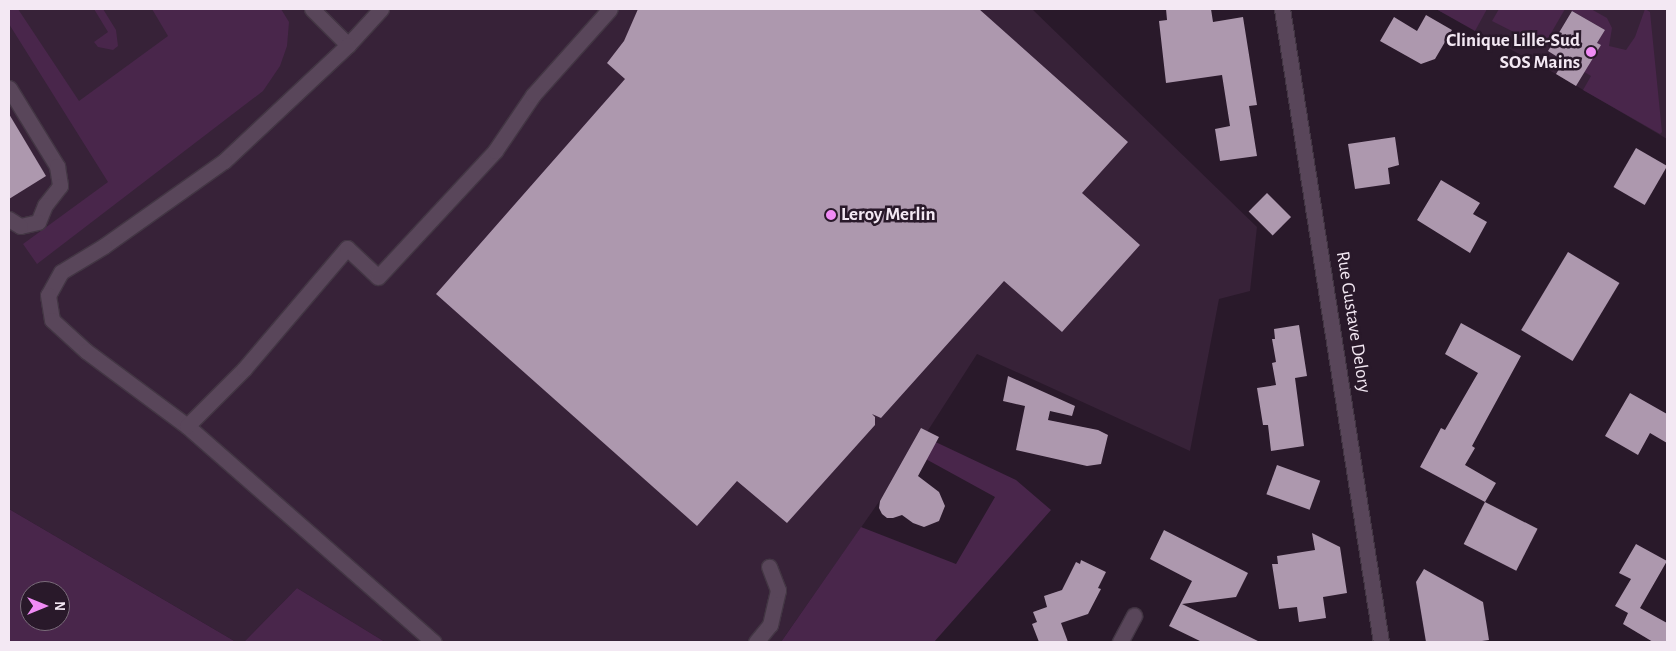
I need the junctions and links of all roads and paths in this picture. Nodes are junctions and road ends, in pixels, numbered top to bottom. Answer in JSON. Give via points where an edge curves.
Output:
{"nodes":[{"id":1,"x":312,"y":9,"type":"edge"},
{"id":2,"x":381,"y":9,"type":"edge"},
{"id":3,"x":610,"y":9,"type":"edge"},
{"id":4,"x":1282,"y":9,"type":"edge"},
{"id":5,"x":348,"y":45,"type":"junction"},
{"id":6,"x":9,"y":88,"type":"edge"},
{"id":7,"x":9,"y":219,"type":"edge"},
{"id":8,"x":187,"y":426,"type":"junction"},
{"id":9,"x":769,"y":567,"type":"dead end"},
{"id":10,"x":1134,"y":616,"type":"dead end"},
{"id":11,"x":434,"y":642,"type":"edge"},
{"id":12,"x":756,"y":642,"type":"edge"},
{"id":13,"x":1120,"y":642,"type":"edge"},
{"id":14,"x":1381,"y":642,"type":"edge"}],
"edges":[{"from":1,"to":5,"type":"street"},
{"from":2,"to":5,"type":"street"},
{"from":3,"to":8,"type":"street","via":[[534,95],[494,152],[378,277],[347,248],[244,370]]},
{"from":4,"to":14,"type":"street","name":"Rue Gustave Delory"},
{"from":5,"to":8,"type":"street","via":[[224,161],[104,246],[61,272],[48,295],[52,320],[86,351]]},
{"from":6,"to":7,"type":"street","via":[[57,166],[60,186],[45,205],[38,222],[20,226]]},
{"from":8,"to":11,"type":"street"},
{"from":9,"to":12,"type":"street","via":[[778,590],[770,624]]},
{"from":10,"to":13,"type":"street"}]}
